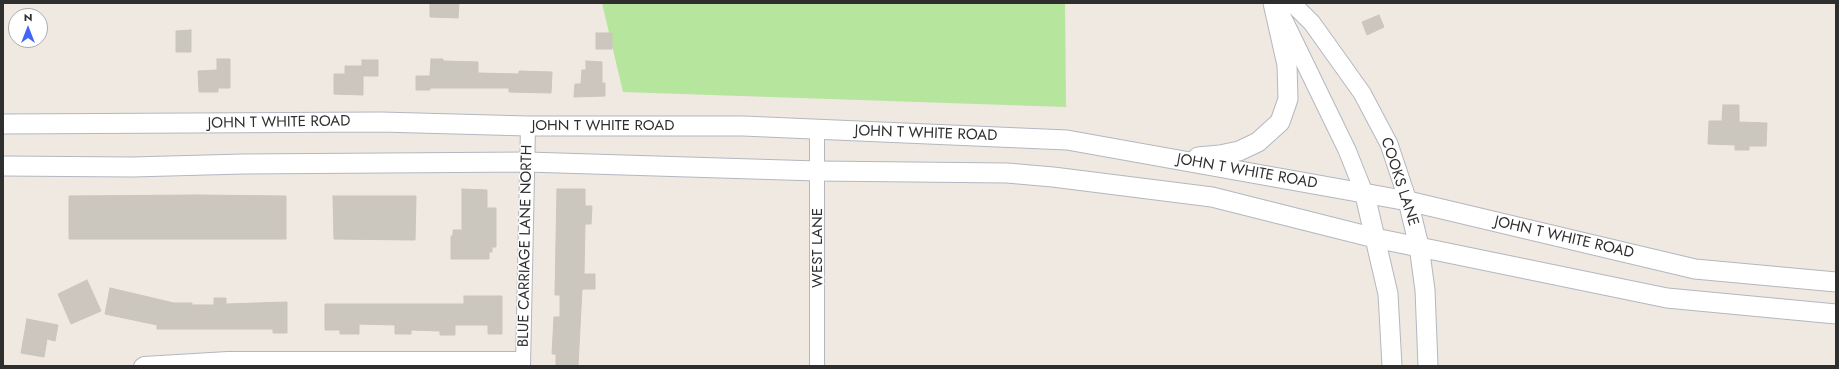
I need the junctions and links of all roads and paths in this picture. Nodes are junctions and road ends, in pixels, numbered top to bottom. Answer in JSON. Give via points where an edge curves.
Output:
{"nodes":[{"id":1,"x":1274,"y":3,"type":"edge"},
{"id":2,"x":1292,"y":3,"type":"edge"},
{"id":3,"x":3,"y":124,"type":"edge"},
{"id":4,"x":528,"y":126,"type":"junction"},
{"id":5,"x":817,"y":129,"type":"junction"},
{"id":6,"x":1172,"y":159,"type":"junction"},
{"id":7,"x":528,"y":162,"type":"junction"},
{"id":8,"x":3,"y":166,"type":"edge"},
{"id":9,"x":817,"y":171,"type":"junction"},
{"id":10,"x":1365,"y":195,"type":"junction"},
{"id":11,"x":1408,"y":201,"type":"junction"},
{"id":12,"x":1375,"y":238,"type":"junction"},
{"id":13,"x":1419,"y":246,"type":"junction"},
{"id":14,"x":1836,"y":282,"type":"edge"},
{"id":15,"x":1836,"y":314,"type":"edge"},
{"id":16,"x":523,"y":363,"type":"edge"},
{"id":17,"x":140,"y":366,"type":"edge"},
{"id":18,"x":817,"y":366,"type":"edge"},
{"id":19,"x":1392,"y":366,"type":"edge"},
{"id":20,"x":1428,"y":366,"type":"edge"}],
"edges":[{"from":1,"to":6,"type":"main road","via":[[1287,65],[1288,98],[1280,122],[1258,142],[1239,151]]},
{"from":1,"to":10,"type":"street","via":[[1347,150]]},
{"from":2,"to":11,"type":"street","name":"COOKS LANE","via":[[1312,23],[1362,93],[1389,144]]},
{"from":3,"to":4,"type":"main road","name":"JOHN T WHITE ROAD","via":[[381,122]]},
{"from":4,"to":5,"type":"main road","name":"JOHN T WHITE ROAD","via":[[735,126]]},
{"from":4,"to":7,"type":"street","name":"BLUE CARRIAGE LANE NORTH"},
{"from":5,"to":6,"type":"main road","name":"JOHN T WHITE ROAD","via":[[1067,140]]},
{"from":5,"to":9,"type":"street","name":"WEST LANE"},
{"from":6,"to":10,"type":"main road","name":"JOHN T WHITE ROAD","via":[[1341,188]]},
{"from":7,"to":8,"type":"main road","name":"JOHN T WHITE ROAD"},
{"from":7,"to":9,"type":"main road","name":"JOHN T WHITE ROAD"},
{"from":7,"to":16,"type":"street","name":"BLUE CARRIAGE LANE NORTH"},
{"from":9,"to":12,"type":"main road","name":"JOHN T WHITE ROAD","via":[[1007,173],[1054,177],[1212,197]]},
{"from":9,"to":18,"type":"street","name":"WEST LANE"},
{"from":10,"to":11,"type":"main road","name":"JOHN T WHITE ROAD"},
{"from":10,"to":12,"type":"main road"},
{"from":11,"to":13,"type":"main road","name":"COOKS LANE"},
{"from":11,"to":14,"type":"main road","name":"JOHN T WHITE ROAD","via":[[1695,269]]},
{"from":12,"to":13,"type":"main road","name":"JOHN T WHITE ROAD"},
{"from":12,"to":19,"type":"main road","via":[[1388,294]]},
{"from":13,"to":15,"type":"main road","name":"JOHN T WHITE ROAD","via":[[1667,298]]},
{"from":13,"to":20,"type":"main road","name":"COOKS LANE","via":[[1425,290]]},
{"from":16,"to":17,"type":"street","via":[[228,359]]}]}
